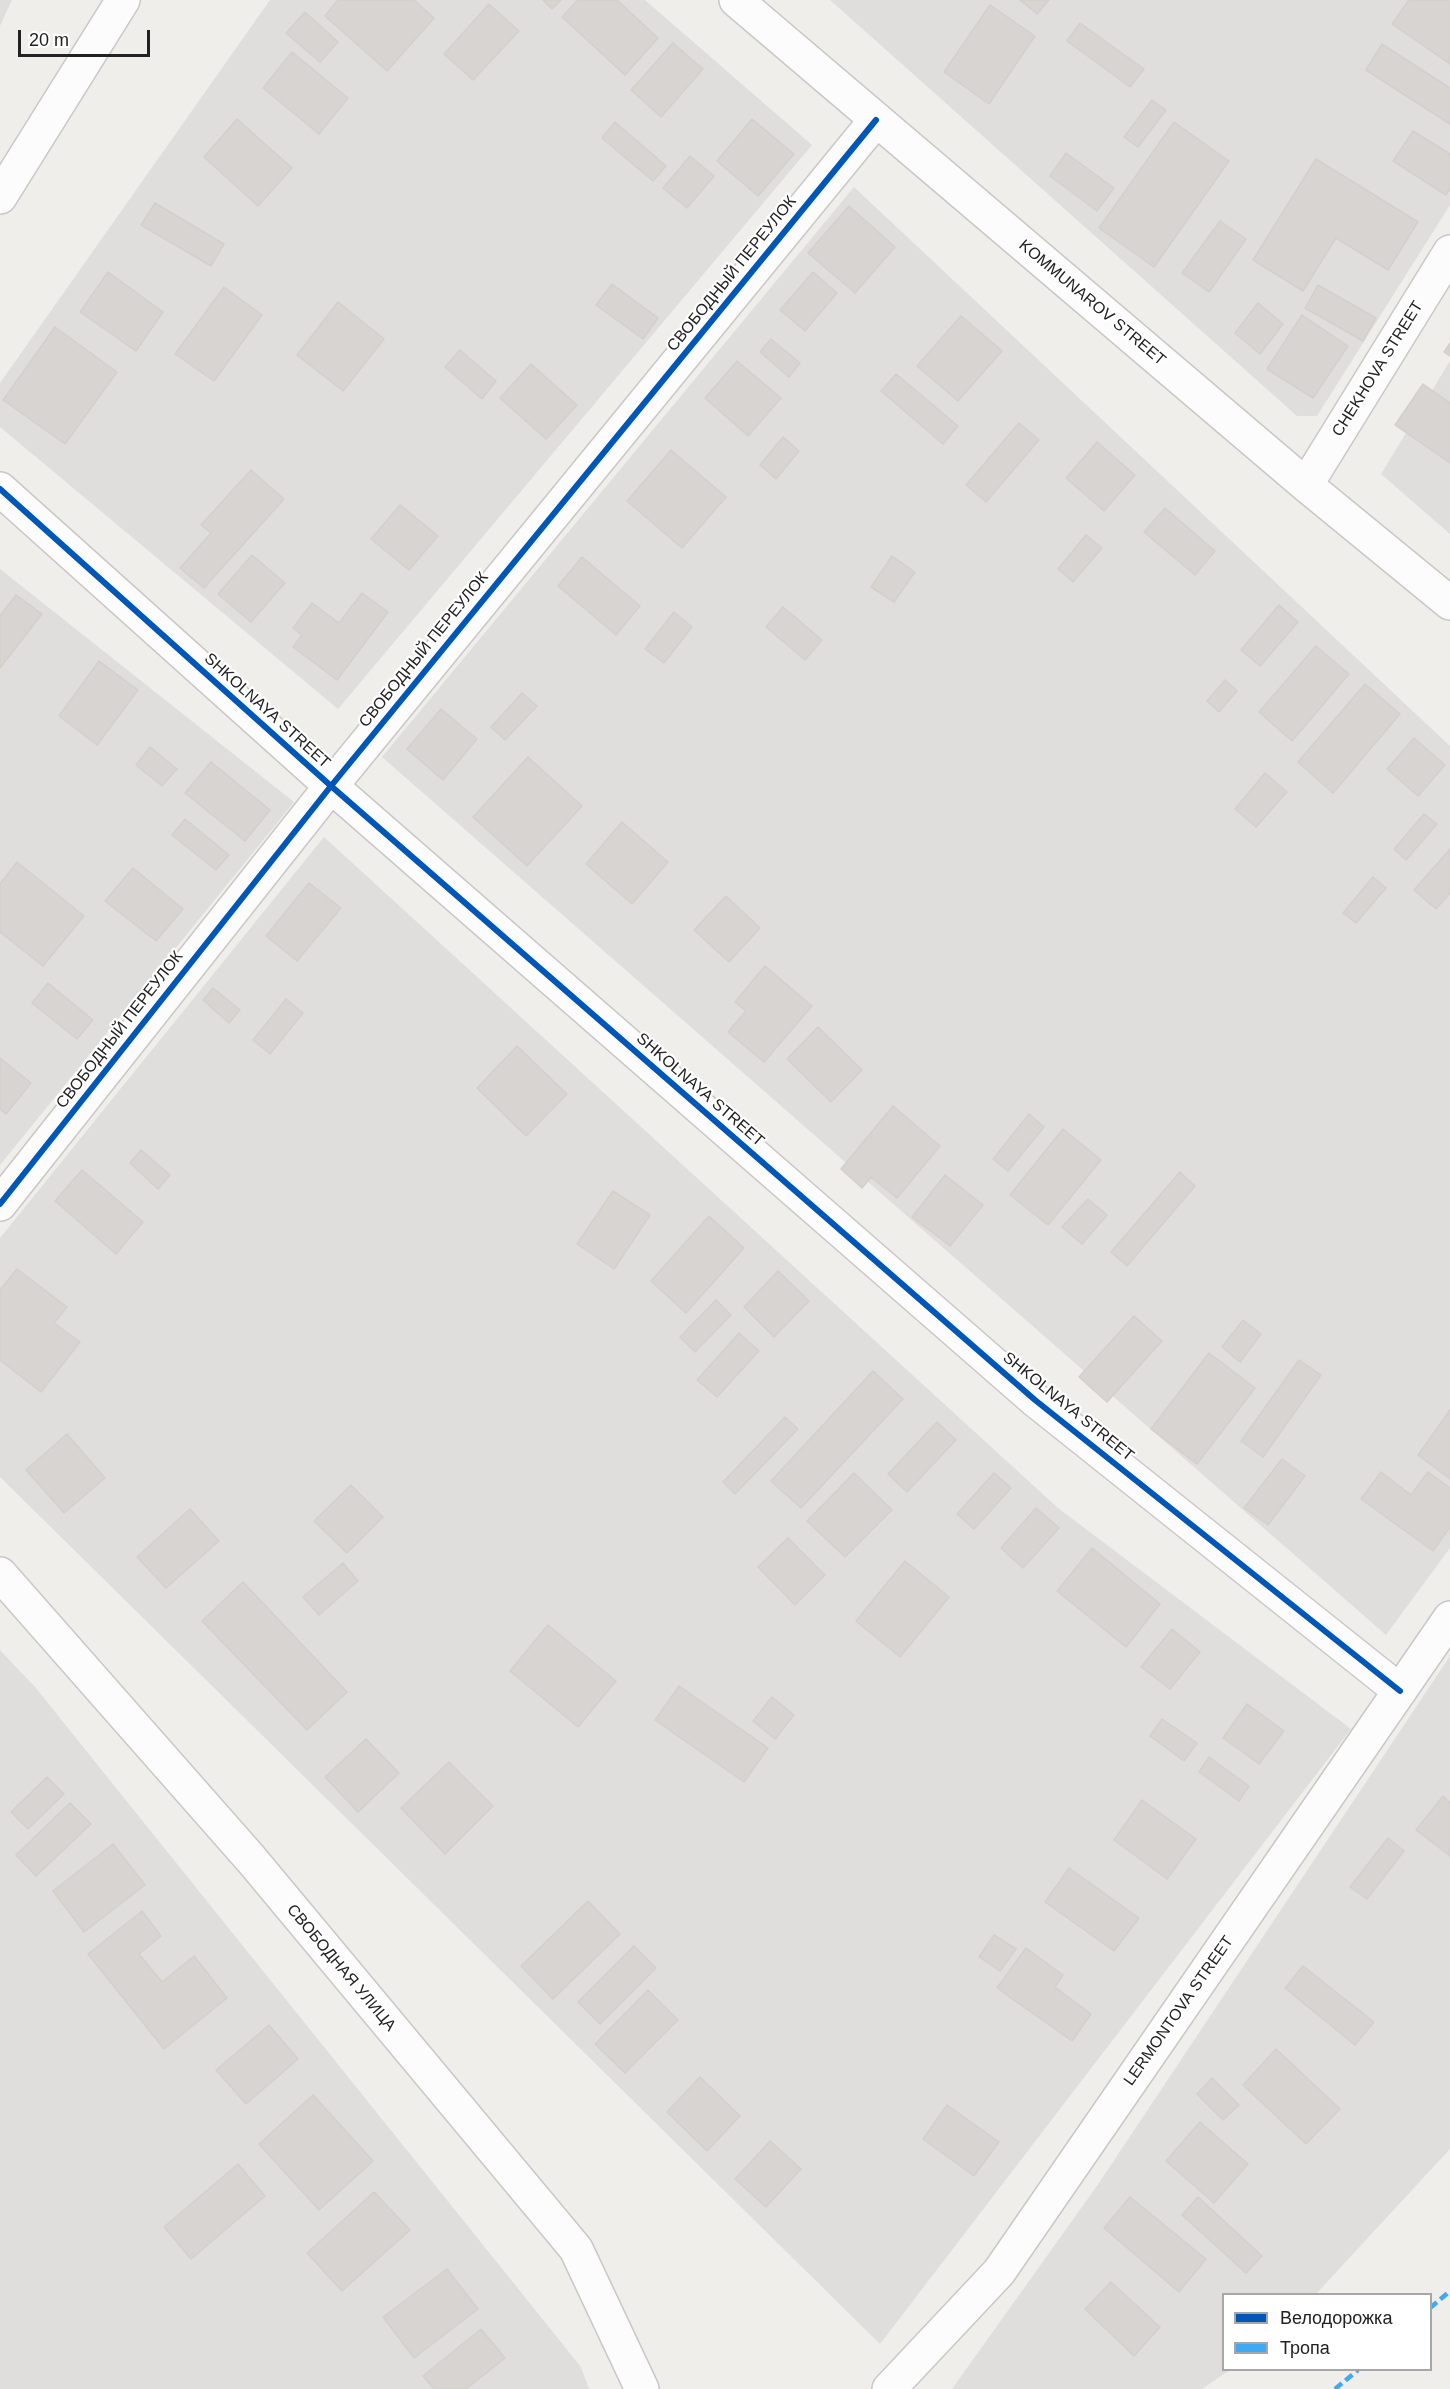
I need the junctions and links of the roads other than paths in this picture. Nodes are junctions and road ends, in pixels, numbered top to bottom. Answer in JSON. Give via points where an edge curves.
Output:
{"nodes":[{"id":1,"x":123,"y":0,"type":"edge"},
{"id":2,"x":736,"y":0,"type":"edge"},
{"id":3,"x":876,"y":120,"type":"junction"},
{"id":4,"x":0,"y":197,"type":"edge"},
{"id":5,"x":1450,"y":252,"type":"edge"},
{"id":6,"x":1306,"y":485,"type":"junction"},
{"id":7,"x":0,"y":489,"type":"edge"},
{"id":8,"x":1450,"y":603,"type":"edge"},
{"id":9,"x":331,"y":786,"type":"junction"},
{"id":10,"x":0,"y":1204,"type":"edge"},
{"id":11,"x":0,"y":1574,"type":"edge"},
{"id":12,"x":1450,"y":1618,"type":"edge"},
{"id":13,"x":1400,"y":1690,"type":"junction"},
{"id":14,"x":642,"y":2389,"type":"edge"},
{"id":15,"x":889,"y":2389,"type":"edge"}],
"edges":[{"from":1,"to":4,"type":"street"},
{"from":2,"to":3,"type":"street","name":"KOMMUNAROV STREET"},
{"from":3,"to":6,"type":"street","name":"KOMMUNAROV STREET"},
{"from":3,"to":9,"type":"street","name":"СВОБОДНЫЙ ПЕРЕУЛОК"},
{"from":5,"to":6,"type":"street","name":"CHEKHOVA STREET"},
{"from":6,"to":8,"type":"street","name":"KOMMUNAROV STREET"},
{"from":7,"to":9,"type":"street","name":"SHKOLNAYA STREET"},
{"from":9,"to":10,"type":"street","name":"СВОБОДНЫЙ ПЕРЕУЛОК"},
{"from":9,"to":13,"type":"street","name":"SHKOLNAYA STREET","via":[[1035,1400]]},
{"from":11,"to":14,"type":"street","name":"СВОБОДНАЯ УЛИЦА","via":[[251,1859],[576,2249]]},
{"from":12,"to":13,"type":"street","name":"LERMONTOVA STREET"},
{"from":13,"to":15,"type":"street","name":"LERMONTOVA STREET","via":[[999,2272]]}]}
